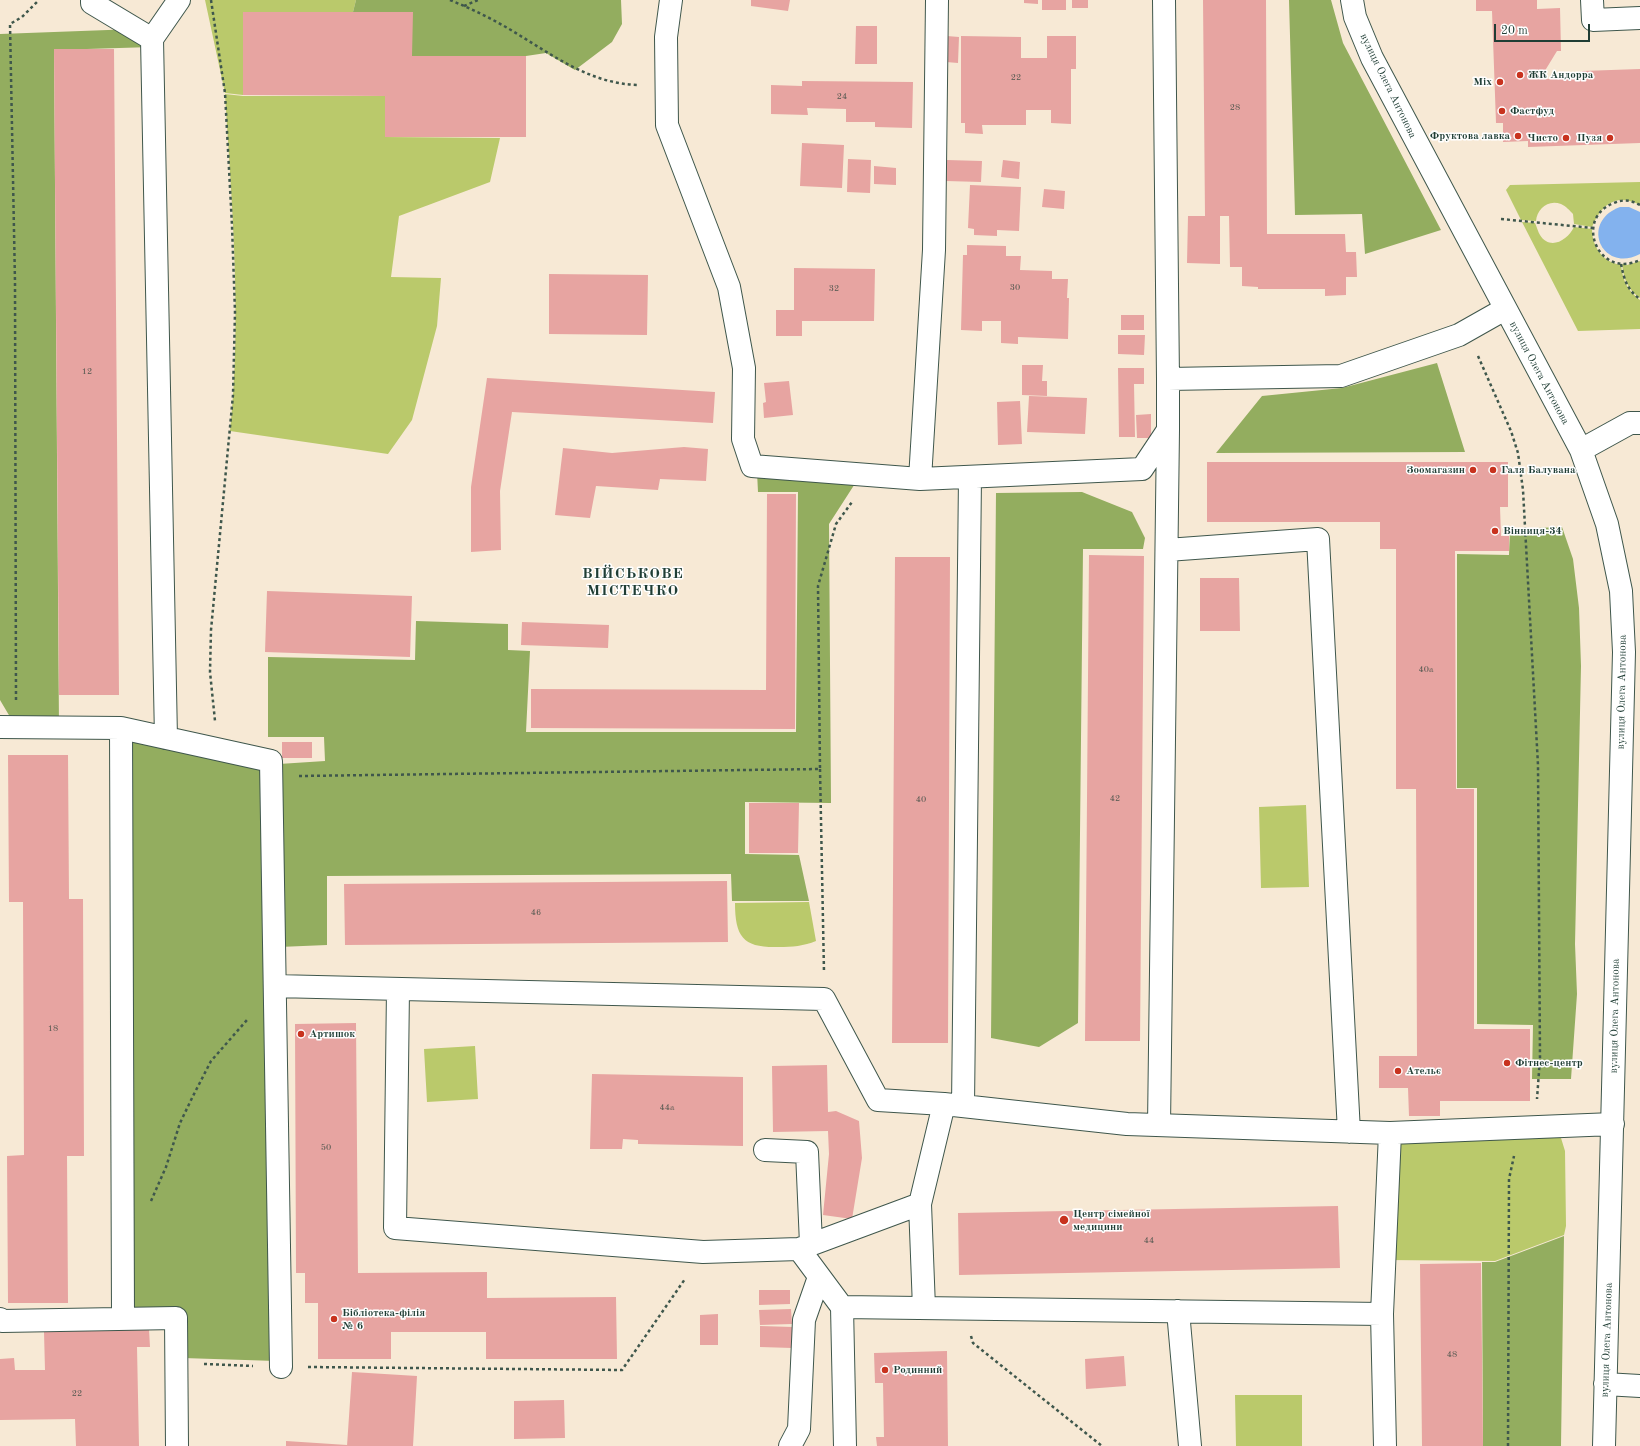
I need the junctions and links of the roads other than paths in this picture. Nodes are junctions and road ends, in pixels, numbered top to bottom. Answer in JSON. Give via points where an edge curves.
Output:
{"nodes":[{"id":1,"x":92,"y":0,"type":"edge"},
{"id":2,"x":179,"y":0,"type":"edge"},
{"id":3,"x":671,"y":0,"type":"edge"},
{"id":4,"x":937,"y":0,"type":"edge"},
{"id":5,"x":1164,"y":0,"type":"edge"},
{"id":6,"x":1352,"y":0,"type":"edge"},
{"id":7,"x":1592,"y":0,"type":"edge"},
{"id":8,"x":1640,"y":18,"type":"edge"},
{"id":9,"x":152,"y":40,"type":"junction"},
{"id":10,"x":1505,"y":309,"type":"junction"},
{"id":11,"x":1168,"y":379,"type":"junction"},
{"id":12,"x":1640,"y":423,"type":"edge"},
{"id":13,"x":1168,"y":430,"type":"junction"},
{"id":14,"x":1581,"y":450,"type":"junction"},
{"id":15,"x":970,"y":477,"type":"junction"},
{"id":16,"x":920,"y":479,"type":"junction"},
{"id":17,"x":1167,"y":550,"type":"junction"},
{"id":18,"x":8,"y":727,"type":"edge"},
{"id":19,"x":121,"y":728,"type":"junction"},
{"id":20,"x":166,"y":738,"type":"junction"},
{"id":21,"x":275,"y":986,"type":"junction"},
{"id":22,"x":398,"y":989,"type":"junction"},
{"id":23,"x":953,"y":1105,"type":"junction"},
{"id":24,"x":1613,"y":1124,"type":"junction"},
{"id":25,"x":1159,"y":1126,"type":"junction"},
{"id":26,"x":1349,"y":1132,"type":"junction"},
{"id":27,"x":1390,"y":1134,"type":"junction"},
{"id":28,"x":765,"y":1150,"type":"dead end"},
{"id":29,"x":920,"y":1204,"type":"junction"},
{"id":30,"x":805,"y":1247,"type":"junction"},
{"id":31,"x":819,"y":1277,"type":"junction"},
{"id":32,"x":842,"y":1307,"type":"junction"},
{"id":33,"x":924,"y":1308,"type":"junction"},
{"id":34,"x":1178,"y":1311,"type":"junction"},
{"id":35,"x":1382,"y":1314,"type":"junction"},
{"id":36,"x":124,"y":1318,"type":"junction"},
{"id":37,"x":0,"y":1319,"type":"edge"},
{"id":38,"x":280,"y":1367,"type":"road end"},
{"id":39,"x":1605,"y":1384,"type":"junction"},
{"id":40,"x":1640,"y":1386,"type":"edge"},
{"id":41,"x":177,"y":1446,"type":"edge"},
{"id":42,"x":790,"y":1446,"type":"edge"},
{"id":43,"x":845,"y":1446,"type":"edge"},
{"id":44,"x":1190,"y":1446,"type":"edge"},
{"id":45,"x":1385,"y":1446,"type":"edge"},
{"id":46,"x":1604,"y":1446,"type":"edge"}],
"edges":[{"from":1,"to":9,"type":"street","via":[[92,3]]},
{"from":2,"to":9,"type":"street"},
{"from":3,"to":16,"type":"street","via":[[666,37],[667,125],[729,287],[744,368],[743,439],[752,466]]},
{"from":4,"to":16,"type":"street","via":[[934,250]]},
{"from":5,"to":11,"type":"street"},
{"from":6,"to":10,"type":"street","name":"вулиця Олега Антонова","via":[[1355,17],[1372,58]]},
{"from":7,"to":8,"type":"street","via":[[1593,20]]},
{"from":9,"to":20,"type":"street"},
{"from":10,"to":11,"type":"street","via":[[1459,335],[1341,376]]},
{"from":10,"to":14,"type":"street","name":"вулиця Олега Антонова"},
{"from":11,"to":13,"type":"street"},
{"from":12,"to":14,"type":"street","via":[[1630,423]]},
{"from":13,"to":15,"type":"street","via":[[1142,469]]},
{"from":13,"to":17,"type":"street"},
{"from":14,"to":24,"type":"street","name":"вулиця Олега Антонова","via":[[1607,524],[1620,591],[1624,652]]},
{"from":15,"to":16,"type":"street"},
{"from":15,"to":23,"type":"street"},
{"from":17,"to":25,"type":"street"},
{"from":17,"to":26,"type":"street","via":[[1318,539]]},
{"from":18,"to":19,"type":"street"},
{"from":19,"to":20,"type":"street"},
{"from":19,"to":36,"type":"street"},
{"from":20,"to":21,"type":"street","via":[[271,760]]},
{"from":21,"to":22,"type":"street"},
{"from":21,"to":38,"type":"street"},
{"from":22,"to":23,"type":"street","via":[[824,999],[878,1100]]},
{"from":22,"to":30,"type":"street","via":[[395,1228],[703,1252]]},
{"from":23,"to":25,"type":"street"},
{"from":23,"to":29,"type":"street"},
{"from":24,"to":27,"type":"street"},
{"from":24,"to":39,"type":"street","name":"вулиця Олега Антонова"},
{"from":25,"to":26,"type":"street"},
{"from":26,"to":27,"type":"street"},
{"from":27,"to":35,"type":"street"},
{"from":28,"to":30,"type":"street","via":[[807,1152]]},
{"from":29,"to":30,"type":"street"},
{"from":29,"to":33,"type":"street"},
{"from":30,"to":31,"type":"street"},
{"from":31,"to":32,"type":"street"},
{"from":31,"to":42,"type":"street","via":[[804,1320],[799,1429]]},
{"from":32,"to":33,"type":"street"},
{"from":32,"to":43,"type":"street"},
{"from":33,"to":34,"type":"street"},
{"from":34,"to":35,"type":"street"},
{"from":34,"to":44,"type":"street"},
{"from":35,"to":45,"type":"street"},
{"from":36,"to":37,"type":"street","via":[[2,1321]]},
{"from":36,"to":41,"type":"street","via":[[176,1318]]},
{"from":39,"to":40,"type":"street"},
{"from":39,"to":46,"type":"street","name":"вулиця Олега Антонова"}]}
